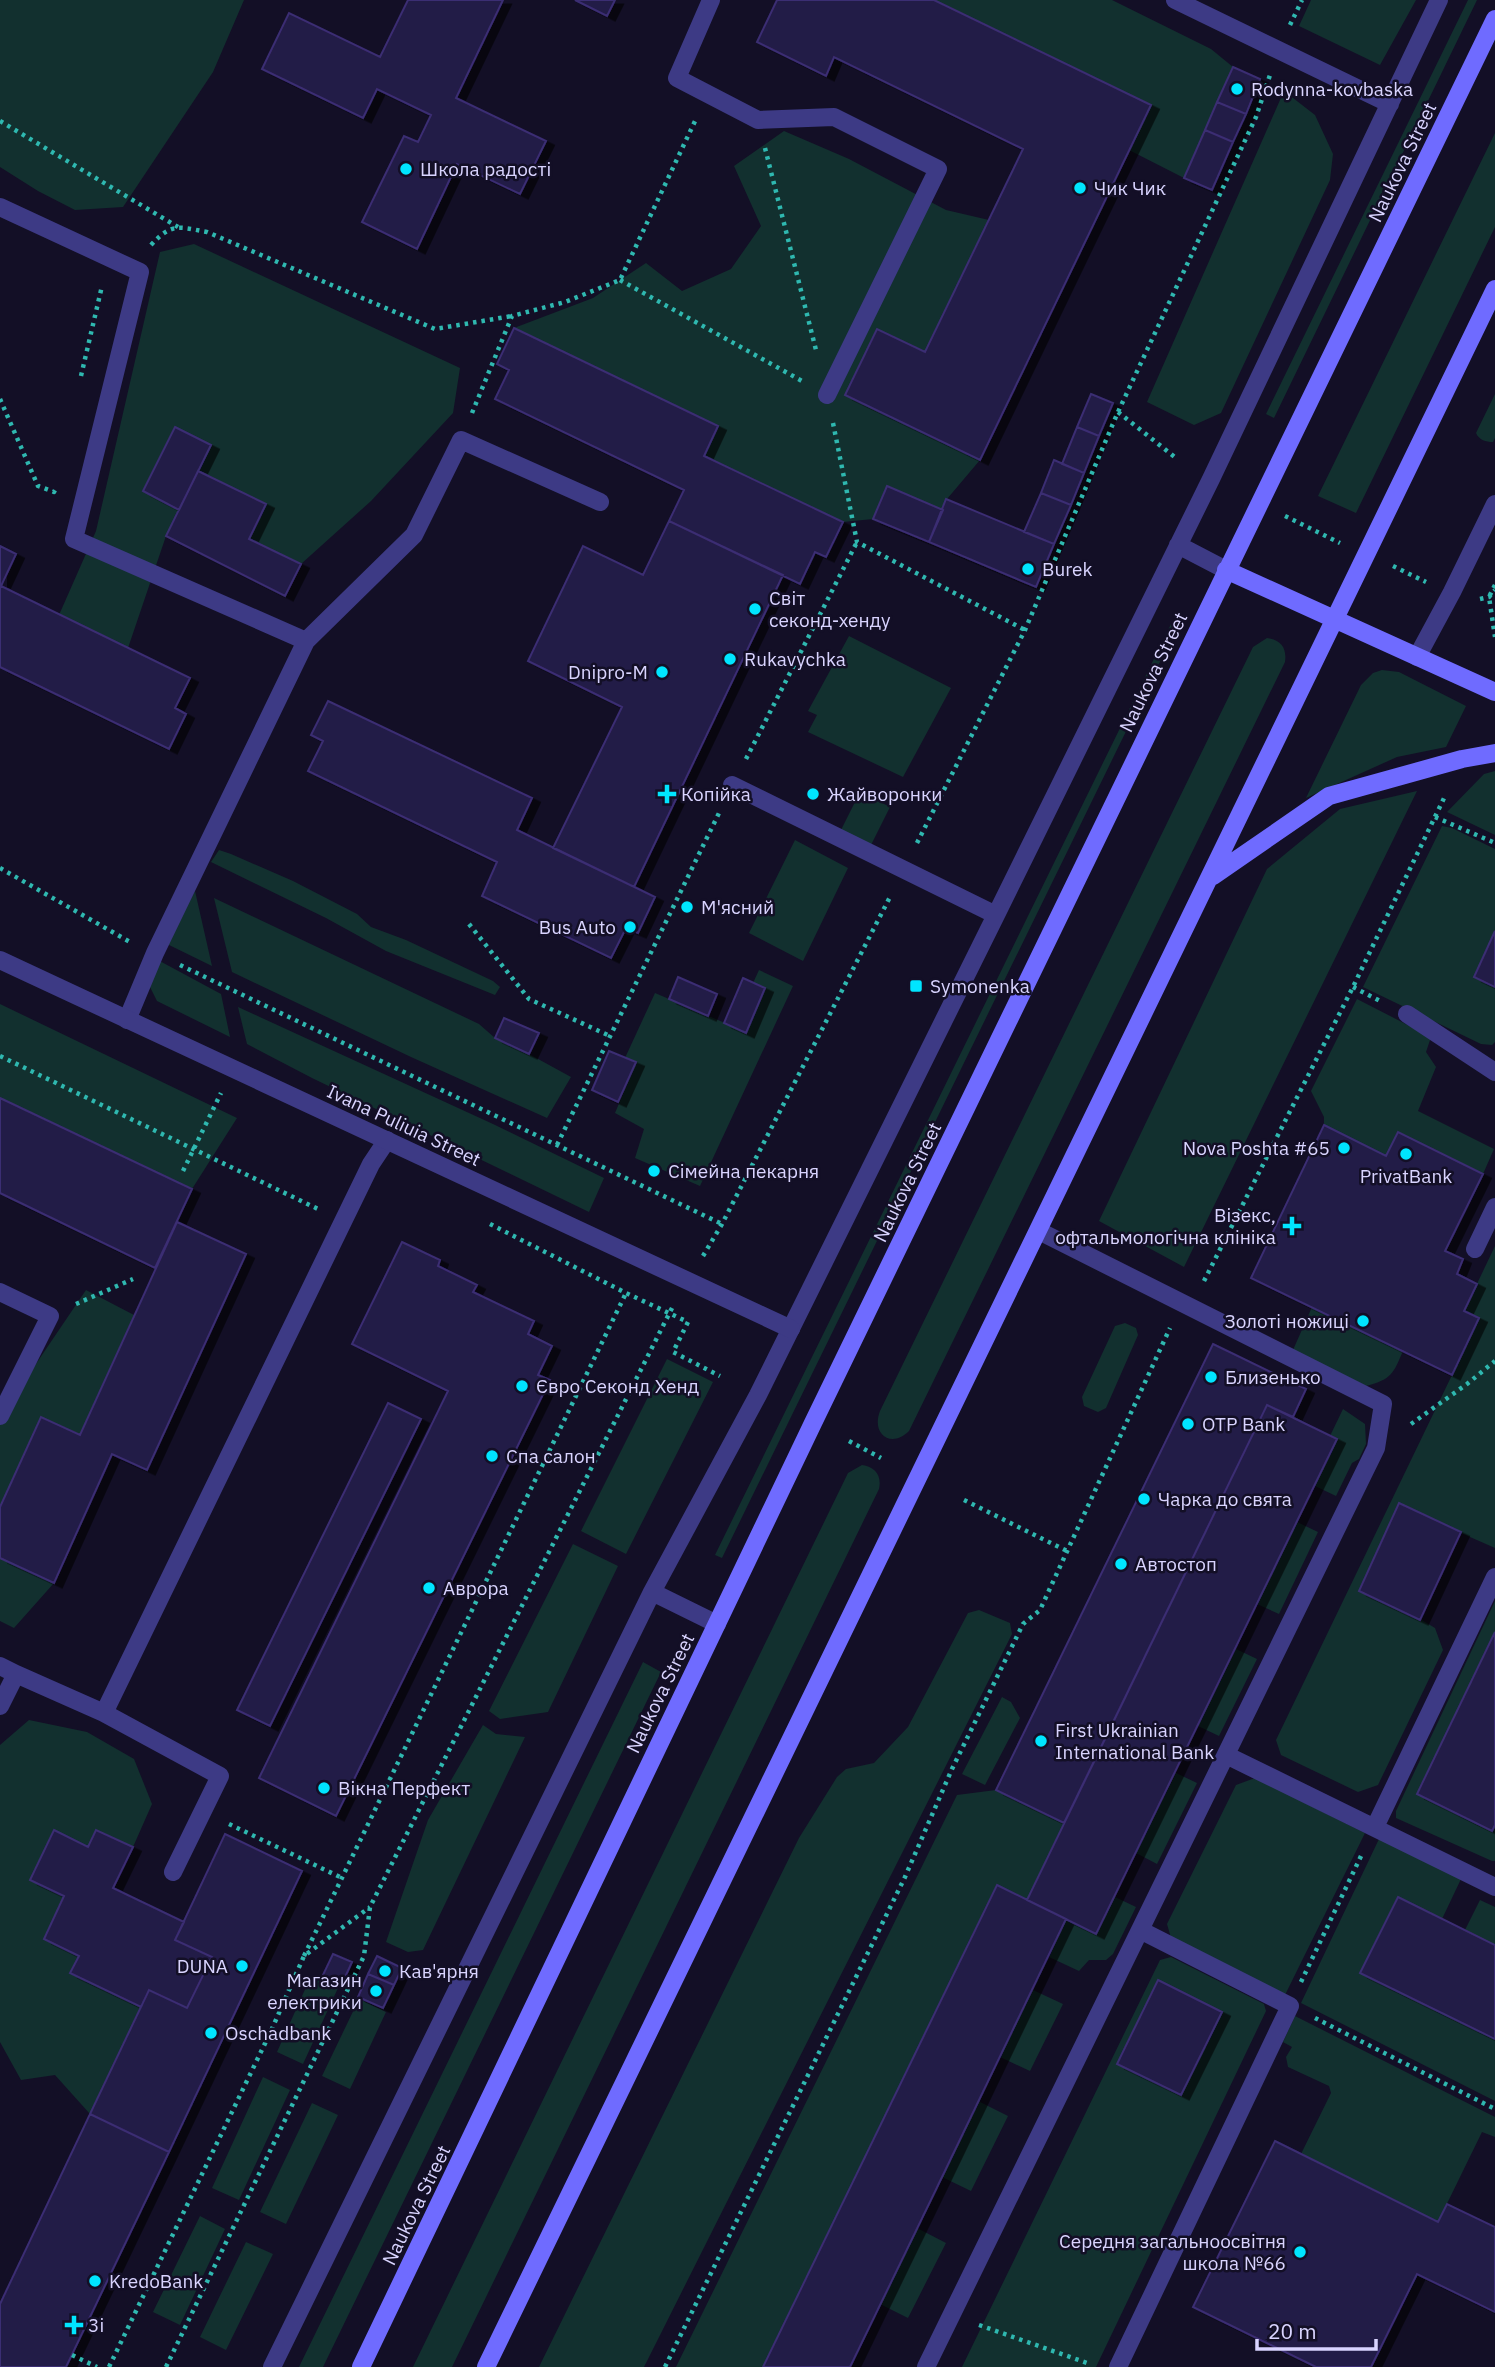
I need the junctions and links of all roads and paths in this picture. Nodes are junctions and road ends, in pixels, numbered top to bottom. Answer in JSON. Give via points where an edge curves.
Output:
{"nodes":[{"id":1,"x":711,"y":0,"type":"edge"},
{"id":2,"x":1175,"y":0,"type":"edge"},
{"id":3,"x":1439,"y":0,"type":"edge"},
{"id":4,"x":1495,"y":19,"type":"edge"},
{"id":5,"x":1279,"y":51,"type":"junction"},
{"id":6,"x":708,"y":94,"type":"junction"},
{"id":7,"x":1390,"y":104,"type":"junction"},
{"id":8,"x":0,"y":121,"type":"edge"},
{"id":9,"x":0,"y":207,"type":"edge"},
{"id":10,"x":179,"y":227,"type":"junction"},
{"id":11,"x":108,"y":257,"type":"junction"},
{"id":12,"x":140,"y":272,"type":"junction"},
{"id":13,"x":620,"y":280,"type":"junction"},
{"id":14,"x":1495,"y":289,"type":"edge"},
{"id":15,"x":512,"y":316,"type":"junction"},
{"id":16,"x":78,"y":388,"type":"dead end"},
{"id":17,"x":828,"y":395,"type":"joint"},
{"id":18,"x":0,"y":399,"type":"edge"},
{"id":19,"x":1118,"y":412,"type":"junction"},
{"id":20,"x":461,"y":440,"type":"junction"},
{"id":21,"x":1175,"y":458,"type":"dead end"},
{"id":22,"x":57,"y":479,"type":"dead end"},
{"id":23,"x":600,"y":502,"type":"dead end"},
{"id":24,"x":1495,"y":504,"type":"edge"},
{"id":25,"x":1295,"y":521,"type":"dead end"},
{"id":26,"x":857,"y":542,"type":"dead end"},
{"id":27,"x":1342,"y":544,"type":"dead end"},
{"id":28,"x":1178,"y":545,"type":"junction"},
{"id":29,"x":1226,"y":570,"type":"junction"},
{"id":30,"x":1412,"y":575,"type":"dead end"},
{"id":31,"x":1429,"y":583,"type":"dead end"},
{"id":32,"x":1495,"y":584,"type":"edge"},
{"id":33,"x":1495,"y":590,"type":"edge"},
{"id":34,"x":1489,"y":597,"type":"junction"},
{"id":35,"x":1495,"y":600,"type":"edge"},
{"id":36,"x":1335,"y":620,"type":"junction"},
{"id":37,"x":1495,"y":638,"type":"edge"},
{"id":38,"x":306,"y":641,"type":"junction"},
{"id":39,"x":1417,"y":657,"type":"junction"},
{"id":40,"x":1495,"y":692,"type":"edge"},
{"id":41,"x":1495,"y":753,"type":"edge"},
{"id":42,"x":733,"y":785,"type":"junction"},
{"id":43,"x":1451,"y":785,"type":"dead end"},
{"id":44,"x":1435,"y":817,"type":"junction"},
{"id":45,"x":1495,"y":843,"type":"edge"},
{"id":46,"x":0,"y":868,"type":"edge"},
{"id":47,"x":903,"y":871,"type":"junction"},
{"id":48,"x":1210,"y":878,"type":"junction"},
{"id":49,"x":996,"y":915,"type":"junction"},
{"id":50,"x":470,"y":924,"type":"dead end"},
{"id":51,"x":155,"y":953,"type":"junction"},
{"id":52,"x":0,"y":960,"type":"edge"},
{"id":53,"x":1407,"y":1014,"type":"dead end"},
{"id":54,"x":127,"y":1020,"type":"junction"},
{"id":55,"x":610,"y":1036,"type":"junction"},
{"id":56,"x":0,"y":1056,"type":"edge"},
{"id":57,"x":1495,"y":1072,"type":"edge"},
{"id":58,"x":221,"y":1093,"type":"dead end"},
{"id":59,"x":387,"y":1140,"type":"junction"},
{"id":60,"x":558,"y":1145,"type":"junction"},
{"id":61,"x":193,"y":1149,"type":"junction"},
{"id":62,"x":183,"y":1171,"type":"dead end"},
{"id":63,"x":1495,"y":1207,"type":"edge"},
{"id":64,"x":344,"y":1222,"type":"junction"},
{"id":65,"x":722,"y":1224,"type":"junction"},
{"id":66,"x":1039,"y":1231,"type":"junction"},
{"id":67,"x":1475,"y":1249,"type":"dead end"},
{"id":68,"x":1209,"y":1274,"type":"dead end"},
{"id":69,"x":133,"y":1279,"type":"dead end"},
{"id":70,"x":688,"y":1280,"type":"junction"},
{"id":71,"x":0,"y":1292,"type":"edge"},
{"id":72,"x":626,"y":1293,"type":"dead end"},
{"id":73,"x":668,"y":1313,"type":"junction"},
{"id":74,"x":50,"y":1316,"type":"junction"},
{"id":75,"x":791,"y":1329,"type":"junction"},
{"id":76,"x":1167,"y":1332,"type":"dead end"},
{"id":77,"x":1495,"y":1361,"type":"edge"},
{"id":78,"x":720,"y":1376,"type":"dead end"},
{"id":79,"x":0,"y":1416,"type":"edge"},
{"id":80,"x":849,"y":1441,"type":"dead end"},
{"id":81,"x":1376,"y":1448,"type":"junction"},
{"id":82,"x":881,"y":1458,"type":"dead end"},
{"id":83,"x":964,"y":1500,"type":"dead end"},
{"id":84,"x":1067,"y":1551,"type":"junction"},
{"id":85,"x":1495,"y":1577,"type":"edge"},
{"id":86,"x":652,"y":1592,"type":"junction"},
{"id":87,"x":717,"y":1624,"type":"junction"},
{"id":88,"x":8,"y":1670,"type":"edge"},
{"id":89,"x":0,"y":1706,"type":"edge"},
{"id":90,"x":104,"y":1713,"type":"junction"},
{"id":91,"x":1226,"y":1755,"type":"junction"},
{"id":92,"x":234,"y":1826,"type":"dead end"},
{"id":93,"x":1375,"y":1827,"type":"junction"},
{"id":94,"x":173,"y":1872,"type":"dead end"},
{"id":95,"x":342,"y":1878,"type":"junction"},
{"id":96,"x":1495,"y":1887,"type":"edge"},
{"id":97,"x":370,"y":1907,"type":"junction"},
{"id":98,"x":1140,"y":1930,"type":"junction"},
{"id":99,"x":304,"y":1956,"type":"junction"},
{"id":100,"x":1290,"y":2006,"type":"junction"},
{"id":101,"x":1495,"y":2109,"type":"edge"},
{"id":102,"x":952,"y":2315,"type":"junction"},
{"id":103,"x":72,"y":2355,"type":"dead end"},
{"id":104,"x":97,"y":2367,"type":"edge"},
{"id":105,"x":109,"y":2367,"type":"edge"},
{"id":106,"x":166,"y":2367,"type":"edge"},
{"id":107,"x":272,"y":2367,"type":"edge"},
{"id":108,"x":362,"y":2367,"type":"edge"},
{"id":109,"x":486,"y":2367,"type":"edge"},
{"id":110,"x":665,"y":2367,"type":"edge"},
{"id":111,"x":926,"y":2367,"type":"edge"},
{"id":112,"x":1099,"y":2367,"type":"edge"},
{"id":113,"x":1118,"y":2367,"type":"edge"}],
"edges":[{"from":1,"to":6,"type":"street","via":[[677,78]]},
{"from":2,"to":5,"type":"street"},
{"from":3,"to":7,"type":"street","name":"Naukova Street"},
{"from":4,"to":29,"type":"main road","name":"Naukova Street"},
{"from":5,"to":7,"type":"street"},
{"from":5,"to":19,"type":"path","via":[[1256,117]]},
{"from":6,"to":13,"type":"path"},
{"from":6,"to":17,"type":"street","via":[[758,120],[834,117],[937,169]]},
{"from":7,"to":28,"type":"street","name":"Naukova Street"},
{"from":8,"to":10,"type":"path"},
{"from":9,"to":11,"type":"street"},
{"from":10,"to":12,"type":"path","via":[[164,232],[148,249]]},
{"from":10,"to":15,"type":"path","via":[[207,232],[435,328]]},
{"from":11,"to":12,"type":"street"},
{"from":11,"to":16,"type":"path"},
{"from":12,"to":38,"type":"street","via":[[74,539]]},
{"from":13,"to":15,"type":"path"},
{"from":13,"to":17,"type":"path"},
{"from":14,"to":36,"type":"main road"},
{"from":15,"to":20,"type":"path"},
{"from":18,"to":22,"type":"path","via":[[38,486],[54,492]]},
{"from":19,"to":21,"type":"path"},
{"from":19,"to":47,"type":"path","via":[[1025,630]]},
{"from":20,"to":23,"type":"street"},
{"from":20,"to":38,"type":"street","via":[[414,535]]},
{"from":24,"to":39,"type":"street"},
{"from":25,"to":27,"type":"path"},
{"from":26,"to":42,"type":"path"},
{"from":28,"to":29,"type":"street"},
{"from":28,"to":49,"type":"street","name":"Naukova Street"},
{"from":29,"to":36,"type":"main road"},
{"from":29,"to":87,"type":"main road","name":"Naukova Street"},
{"from":30,"to":31,"type":"path"},
{"from":32,"to":34,"type":"path"},
{"from":33,"to":34,"type":"path"},
{"from":34,"to":35,"type":"path"},
{"from":34,"to":37,"type":"path"},
{"from":36,"to":39,"type":"main road"},
{"from":36,"to":48,"type":"main road"},
{"from":38,"to":51,"type":"street"},
{"from":39,"to":40,"type":"main road"},
{"from":41,"to":48,"type":"main road","via":[[1329,796]]},
{"from":42,"to":47,"type":"street"},
{"from":42,"to":55,"type":"path"},
{"from":43,"to":44,"type":"path"},
{"from":44,"to":45,"type":"path"},
{"from":44,"to":68,"type":"path"},
{"from":46,"to":51,"type":"path"},
{"from":47,"to":49,"type":"street"},
{"from":47,"to":65,"type":"path"},
{"from":48,"to":66,"type":"main road"},
{"from":49,"to":75,"type":"street","name":"Naukova Street"},
{"from":50,"to":55,"type":"path","via":[[529,999]]},
{"from":51,"to":54,"type":"street"},
{"from":51,"to":60,"type":"path"},
{"from":52,"to":54,"type":"street","name":"Ivana Puliuia Street"},
{"from":53,"to":57,"type":"street"},
{"from":54,"to":59,"type":"street","name":"Ivana Puliuia Street"},
{"from":55,"to":60,"type":"path"},
{"from":56,"to":61,"type":"path"},
{"from":58,"to":61,"type":"path"},
{"from":59,"to":64,"type":"street"},
{"from":59,"to":70,"type":"street","name":"Ivana Puliuia Street"},
{"from":60,"to":65,"type":"path"},
{"from":61,"to":62,"type":"path"},
{"from":61,"to":64,"type":"path"},
{"from":63,"to":67,"type":"street"},
{"from":64,"to":90,"type":"street"},
{"from":65,"to":70,"type":"path"},
{"from":66,"to":81,"type":"street","via":[[1382,1404]]},
{"from":66,"to":109,"type":"main road"},
{"from":69,"to":74,"type":"path"},
{"from":70,"to":73,"type":"path"},
{"from":70,"to":75,"type":"street","name":"Ivana Puliuia Street"},
{"from":71,"to":74,"type":"street"},
{"from":72,"to":95,"type":"path"},
{"from":73,"to":78,"type":"path","via":[[688,1322],[673,1352]]},
{"from":73,"to":97,"type":"path"},
{"from":74,"to":79,"type":"street"},
{"from":75,"to":86,"type":"street","name":"Naukova Street"},
{"from":76,"to":84,"type":"path"},
{"from":77,"to":81,"type":"path"},
{"from":80,"to":82,"type":"path"},
{"from":81,"to":91,"type":"street"},
{"from":83,"to":84,"type":"path"},
{"from":84,"to":110,"type":"path","via":[[1040,1609],[1017,1636],[905,1877]]},
{"from":85,"to":93,"type":"street"},
{"from":86,"to":87,"type":"street"},
{"from":86,"to":107,"type":"street","name":"Naukova Street"},
{"from":87,"to":108,"type":"main road","name":"Naukova Street"},
{"from":88,"to":89,"type":"street"},
{"from":88,"to":90,"type":"street"},
{"from":90,"to":94,"type":"street","via":[[220,1776]]},
{"from":91,"to":93,"type":"street"},
{"from":91,"to":98,"type":"street"},
{"from":92,"to":95,"type":"path"},
{"from":93,"to":96,"type":"street"},
{"from":93,"to":100,"type":"path"},
{"from":95,"to":99,"type":"path"},
{"from":97,"to":99,"type":"path"},
{"from":97,"to":106,"type":"path","via":[[364,1956]]},
{"from":98,"to":100,"type":"street"},
{"from":98,"to":102,"type":"street"},
{"from":99,"to":105,"type":"path"},
{"from":100,"to":101,"type":"path"},
{"from":100,"to":113,"type":"street"},
{"from":102,"to":111,"type":"street"},
{"from":102,"to":112,"type":"path"},
{"from":103,"to":104,"type":"path"}]}
